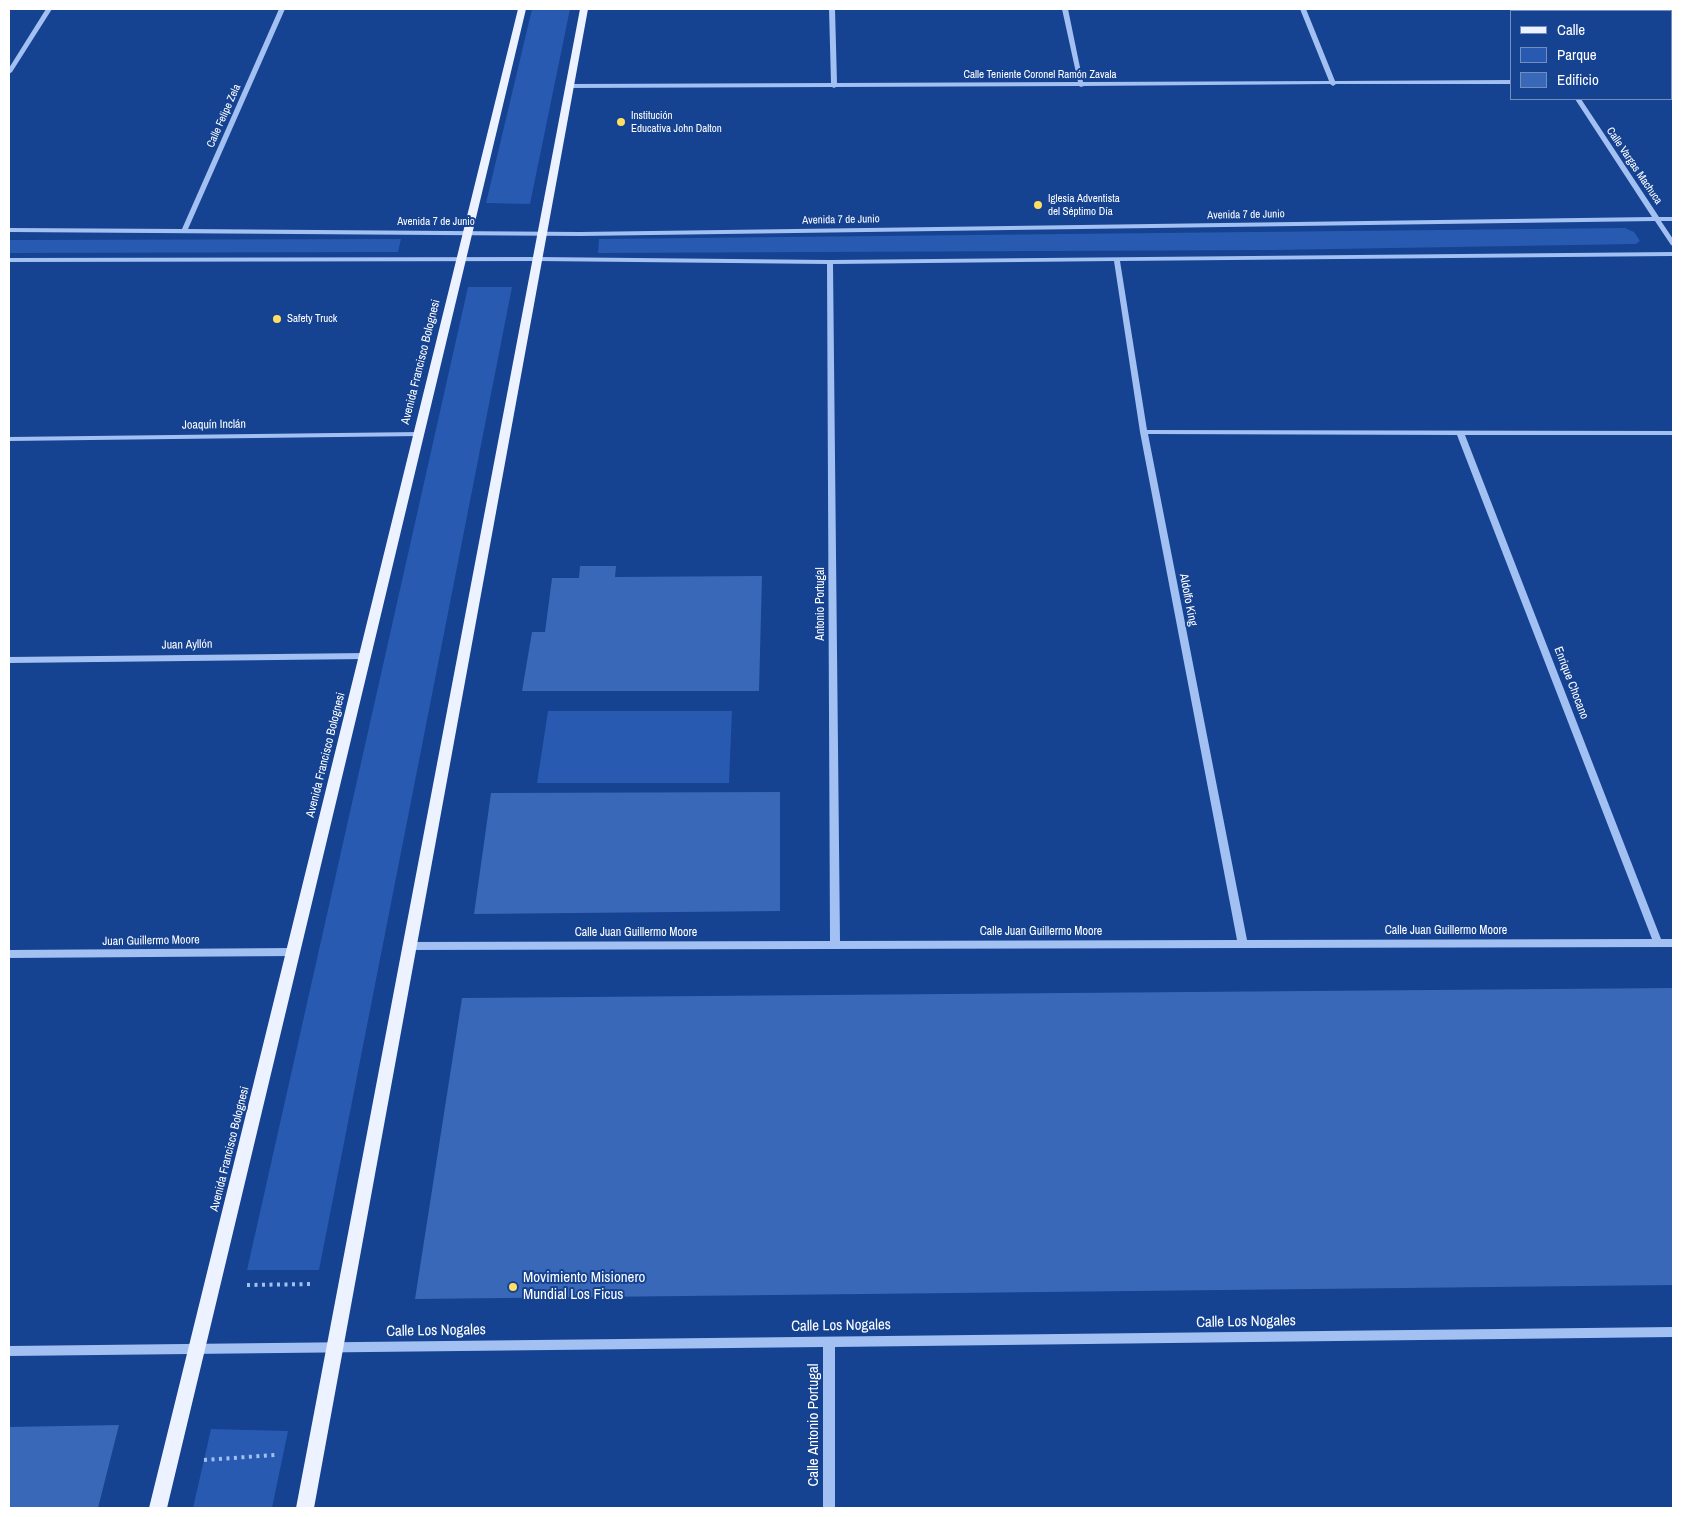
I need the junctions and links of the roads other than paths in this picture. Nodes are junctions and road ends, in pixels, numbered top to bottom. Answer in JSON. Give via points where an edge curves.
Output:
{"nodes":[{"id":1,"x":49,"y":9,"type":"edge"},
{"id":2,"x":282,"y":9,"type":"edge"},
{"id":3,"x":522,"y":9,"type":"edge"},
{"id":4,"x":584,"y":9,"type":"edge"},
{"id":5,"x":832,"y":9,"type":"edge"},
{"id":6,"x":1065,"y":9,"type":"edge"},
{"id":7,"x":1303,"y":9,"type":"edge"},
{"id":8,"x":9,"y":72,"type":"edge"},
{"id":9,"x":1510,"y":82,"type":"edge"},
{"id":10,"x":1333,"y":84,"type":"junction"},
{"id":11,"x":1081,"y":85,"type":"junction"},
{"id":12,"x":570,"y":86,"type":"junction"},
{"id":13,"x":834,"y":86,"type":"junction"},
{"id":14,"x":1579,"y":100,"type":"edge"},
{"id":15,"x":1657,"y":219,"type":"junction"},
{"id":16,"x":1673,"y":219,"type":"edge"},
{"id":17,"x":9,"y":230,"type":"edge"},
{"id":18,"x":184,"y":232,"type":"junction"},
{"id":19,"x":469,"y":232,"type":"junction"},
{"id":20,"x":542,"y":233,"type":"junction"},
{"id":21,"x":1673,"y":244,"type":"edge"},
{"id":22,"x":1673,"y":254,"type":"edge"},
{"id":23,"x":9,"y":260,"type":"edge"},
{"id":24,"x":462,"y":260,"type":"junction"},
{"id":25,"x":538,"y":260,"type":"junction"},
{"id":26,"x":1117,"y":260,"type":"junction"},
{"id":27,"x":830,"y":262,"type":"junction"},
{"id":28,"x":1144,"y":432,"type":"junction"},
{"id":29,"x":1460,"y":432,"type":"junction"},
{"id":30,"x":1673,"y":433,"type":"edge"},
{"id":31,"x":419,"y":434,"type":"junction"},
{"id":32,"x":9,"y":439,"type":"edge"},
{"id":33,"x":366,"y":656,"type":"junction"},
{"id":34,"x":9,"y":660,"type":"edge"},
{"id":35,"x":1658,"y":943,"type":"junction"},
{"id":36,"x":1673,"y":943,"type":"edge"},
{"id":37,"x":1243,"y":944,"type":"junction"},
{"id":38,"x":835,"y":945,"type":"junction"},
{"id":39,"x":409,"y":946,"type":"junction"},
{"id":40,"x":293,"y":952,"type":"junction"},
{"id":41,"x":9,"y":954,"type":"edge"},
{"id":42,"x":1673,"y":1332,"type":"edge"},
{"id":43,"x":829,"y":1341,"type":"junction"},
{"id":44,"x":334,"y":1347,"type":"junction"},
{"id":45,"x":196,"y":1349,"type":"junction"},
{"id":46,"x":9,"y":1351,"type":"edge"},
{"id":47,"x":158,"y":1508,"type":"edge"},
{"id":48,"x":305,"y":1508,"type":"edge"},
{"id":49,"x":829,"y":1508,"type":"edge"}],
"edges":[{"from":1,"to":8,"type":"street"},
{"from":2,"to":18,"type":"street","name":"Calle Felipe Zela"},
{"from":3,"to":19,"type":"main road","name":"Avenida Francisco Bolognesi"},
{"from":4,"to":12,"type":"main road"},
{"from":5,"to":13,"type":"street"},
{"from":6,"to":11,"type":"street"},
{"from":7,"to":10,"type":"street"},
{"from":9,"to":10,"type":"street","name":"Calle Teniente Coronel Ramón Zavala"},
{"from":10,"to":11,"type":"street","name":"Calle Teniente Coronel Ramón Zavala"},
{"from":11,"to":13,"type":"street","name":"Calle Teniente Coronel Ramón Zavala"},
{"from":12,"to":13,"type":"street","name":"Calle Teniente Coronel Ramón Zavala"},
{"from":12,"to":20,"type":"main road"},
{"from":14,"to":15,"type":"street","name":"Calle Vargas Machuca"},
{"from":15,"to":16,"type":"street","name":"Avenida 7 de Junio"},
{"from":15,"to":20,"type":"street","name":"Avenida 7 de Junio"},
{"from":15,"to":21,"type":"street","name":"Calle Vargas Machuca"},
{"from":17,"to":18,"type":"street","name":"Avenida 7 de Junio"},
{"from":18,"to":19,"type":"street","name":"Avenida 7 de Junio"},
{"from":19,"to":20,"type":"street","name":"Avenida 7 de Junio"},
{"from":19,"to":24,"type":"main road","name":"Avenida Francisco Bolognesi"},
{"from":20,"to":25,"type":"main road"},
{"from":22,"to":26,"type":"street"},
{"from":23,"to":24,"type":"street"},
{"from":24,"to":25,"type":"street"},
{"from":24,"to":31,"type":"main road","name":"Avenida Francisco Bolognesi"},
{"from":25,"to":27,"type":"street"},
{"from":25,"to":39,"type":"main road"},
{"from":26,"to":27,"type":"street"},
{"from":26,"to":28,"type":"street","name":"Aldolfo King"},
{"from":27,"to":38,"type":"street","name":"Antonio Portugal"},
{"from":28,"to":29,"type":"street"},
{"from":28,"to":37,"type":"street","name":"Aldolfo King"},
{"from":29,"to":30,"type":"street"},
{"from":29,"to":35,"type":"street","name":"Enrique Chocano"},
{"from":31,"to":32,"type":"street","name":"Joaquín Inclán"},
{"from":31,"to":33,"type":"main road","name":"Avenida Francisco Bolognesi"},
{"from":33,"to":34,"type":"street","name":"Juan Ayllón"},
{"from":33,"to":40,"type":"main road","name":"Avenida Francisco Bolognesi"},
{"from":35,"to":36,"type":"street","name":"Calle Juan Guillermo Moore"},
{"from":35,"to":37,"type":"street","name":"Calle Juan Guillermo Moore"},
{"from":37,"to":38,"type":"street","name":"Calle Juan Guillermo Moore"},
{"from":38,"to":39,"type":"street","name":"Calle Juan Guillermo Moore"},
{"from":39,"to":44,"type":"main road"},
{"from":40,"to":41,"type":"street","name":"Juan Guillermo Moore"},
{"from":40,"to":45,"type":"main road","name":"Avenida Francisco Bolognesi"},
{"from":42,"to":43,"type":"street","name":"Calle Los Nogales"},
{"from":43,"to":44,"type":"street","name":"Calle Los Nogales"},
{"from":43,"to":49,"type":"street","name":"Calle Antonio Portugal"},
{"from":44,"to":45,"type":"street","name":"Calle Los Nogales"},
{"from":44,"to":48,"type":"main road"},
{"from":45,"to":46,"type":"street","name":"Calle Los Nogales"},
{"from":45,"to":47,"type":"main road","name":"Avenida Francisco Bolognesi"}]}
